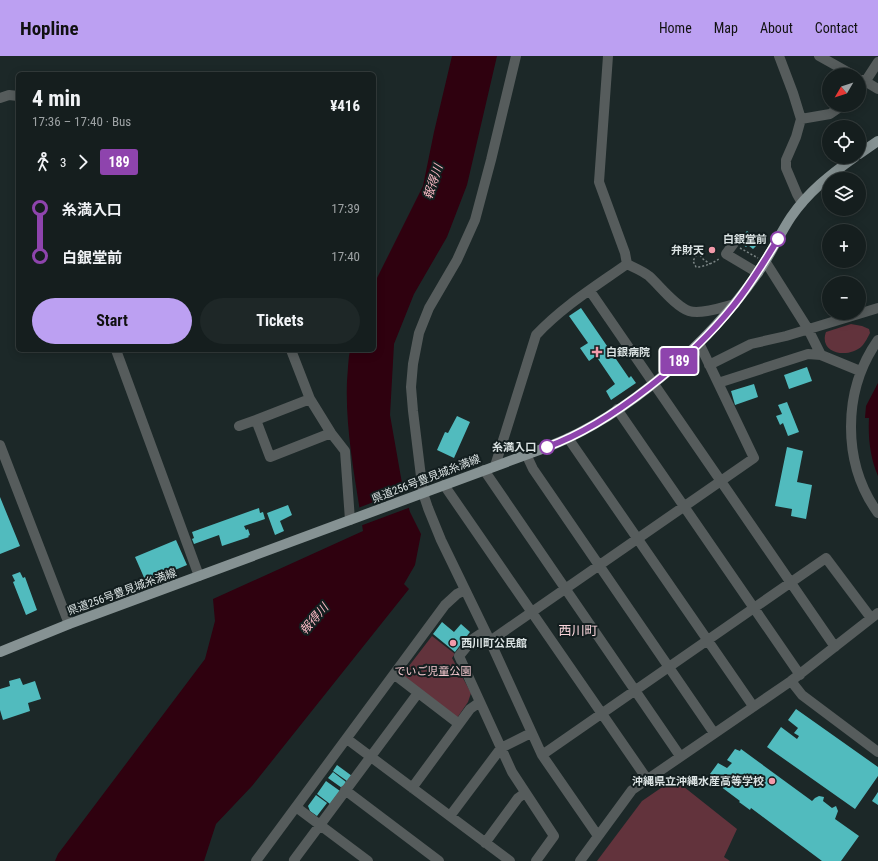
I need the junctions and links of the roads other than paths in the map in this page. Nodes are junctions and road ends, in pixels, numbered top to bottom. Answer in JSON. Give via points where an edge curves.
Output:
{"nodes":[{"id":1,"x":516,"y":56,"type":"edge"},
{"id":2,"x":608,"y":56,"type":"edge"},
{"id":3,"x":781,"y":56,"type":"edge"},
{"id":4,"x":819,"y":56,"type":"edge"},
{"id":5,"x":878,"y":62,"type":"edge"},
{"id":6,"x":840,"y":68,"type":"edge"},
{"id":7,"x":866,"y":77,"type":"edge"},
{"id":8,"x":866,"y":84,"type":"edge"},
{"id":9,"x":878,"y":89,"type":"edge"},
{"id":10,"x":16,"y":96,"type":"edge"},
{"id":11,"x":0,"y":98,"type":"edge"},
{"id":12,"x":833,"y":112,"type":"edge"},
{"id":13,"x":801,"y":119,"type":"junction"},
{"id":14,"x":878,"y":141,"type":"edge"},
{"id":15,"x":866,"y":149,"type":"edge"},
{"id":16,"x":845,"y":164,"type":"edge"},
{"id":17,"x":802,"y":202,"type":"junction"},
{"id":18,"x":734,"y":243,"type":"dead end"},
{"id":19,"x":765,"y":261,"type":"junction"},
{"id":20,"x":627,"y":264,"type":"junction"},
{"id":21,"x":758,"y":273,"type":"junction"},
{"id":22,"x":590,"y":291,"type":"junction"},
{"id":23,"x":735,"y":304,"type":"junction"},
{"id":24,"x":878,"y":308,"type":"edge"},
{"id":25,"x":808,"y":329,"type":"junction"},
{"id":26,"x":878,"y":340,"type":"edge"},
{"id":27,"x":699,"y":342,"type":"junction"},
{"id":28,"x":117,"y":352,"type":"edge"},
{"id":29,"x":292,"y":352,"type":"edge"},
{"id":30,"x":821,"y":356,"type":"junction"},
{"id":31,"x":709,"y":365,"type":"junction"},
{"id":32,"x":860,"y":371,"type":"junction"},
{"id":33,"x":654,"y":383,"type":"junction"},
{"id":34,"x":718,"y":383,"type":"junction"},
{"id":35,"x":310,"y":399,"type":"junction"},
{"id":36,"x":618,"y":409,"type":"junction"},
{"id":37,"x":256,"y":420,"type":"junction"},
{"id":38,"x":239,"y":426,"type":"dead end"},
{"id":39,"x":331,"y":433,"type":"junction"},
{"id":40,"x":568,"y":438,"type":"junction"},
{"id":41,"x":0,"y":445,"type":"edge"},
{"id":42,"x":526,"y":454,"type":"junction"},
{"id":43,"x":495,"y":466,"type":"junction"},
{"id":44,"x":484,"y":470,"type":"junction"},
{"id":45,"x":721,"y":481,"type":"junction"},
{"id":46,"x":444,"y":485,"type":"junction"},
{"id":47,"x":423,"y":493,"type":"junction"},
{"id":48,"x":684,"y":506,"type":"junction"},
{"id":49,"x":878,"y":513,"type":"edge"},
{"id":50,"x":353,"y":519,"type":"junction"},
{"id":51,"x":638,"y":538,"type":"junction"},
{"id":52,"x":600,"y":565,"type":"junction"},
{"id":53,"x":200,"y":576,"type":"junction"},
{"id":54,"x":791,"y":583,"type":"junction"},
{"id":55,"x":565,"y":589,"type":"junction"},
{"id":56,"x":465,"y":590,"type":"junction"},
{"id":57,"x":754,"y":608,"type":"junction"},
{"id":58,"x":531,"y":612,"type":"junction"},
{"id":59,"x":875,"y":616,"type":"edge"},
{"id":60,"x":69,"y":624,"type":"junction"},
{"id":61,"x":485,"y":631,"type":"junction"},
{"id":62,"x":708,"y":640,"type":"junction"},
{"id":63,"x":490,"y":641,"type":"junction"},
{"id":64,"x":835,"y":647,"type":"junction"},
{"id":65,"x":0,"y":652,"type":"edge"},
{"id":66,"x":669,"y":667,"type":"junction"},
{"id":67,"x":395,"y":675,"type":"junction"},
{"id":68,"x":800,"y":675,"type":"junction"},
{"id":69,"x":791,"y":681,"type":"junction"},
{"id":70,"x":635,"y":690,"type":"junction"},
{"id":71,"x":418,"y":693,"type":"junction"},
{"id":72,"x":480,"y":702,"type":"junction"},
{"id":73,"x":753,"y":706,"type":"junction"},
{"id":74,"x":601,"y":714,"type":"junction"},
{"id":75,"x":459,"y":724,"type":"junction"},
{"id":76,"x":531,"y":733,"type":"junction"},
{"id":77,"x":714,"y":733,"type":"junction"},
{"id":78,"x":347,"y":739,"type":"junction"},
{"id":79,"x":501,"y":748,"type":"junction"},
{"id":80,"x":878,"y":752,"type":"edge"},
{"id":81,"x":542,"y":755,"type":"junction"},
{"id":82,"x":371,"y":756,"type":"junction"},
{"id":83,"x":680,"y":756,"type":"junction"},
{"id":84,"x":647,"y":779,"type":"junction"},
{"id":85,"x":412,"y":788,"type":"junction"},
{"id":86,"x":345,"y":790,"type":"junction"},
{"id":87,"x":525,"y":793,"type":"junction"},
{"id":88,"x":296,"y":807,"type":"junction"},
{"id":89,"x":450,"y":816,"type":"junction"},
{"id":90,"x":320,"y":825,"type":"junction"},
{"id":91,"x":598,"y":836,"type":"junction"},
{"id":92,"x":485,"y":842,"type":"junction"},
{"id":93,"x":256,"y":861,"type":"edge"},
{"id":94,"x":295,"y":861,"type":"edge"},
{"id":95,"x":368,"y":861,"type":"edge"},
{"id":96,"x":439,"y":861,"type":"edge"},
{"id":97,"x":510,"y":861,"type":"edge"},
{"id":98,"x":536,"y":861,"type":"edge"},
{"id":99,"x":580,"y":861,"type":"edge"}],
"edges":[{"from":1,"to":47,"type":"street","via":[[475,220],[457,260],[429,308],[419,333],[412,364],[411,387]]},
{"from":2,"to":20,"type":"street","via":[[599,182]]},
{"from":3,"to":13,"type":"street"},
{"from":4,"to":6,"type":"street"},
{"from":5,"to":7,"type":"street"},
{"from":8,"to":9,"type":"street"},
{"from":10,"to":11,"type":"street"},
{"from":12,"to":13,"type":"street"},
{"from":13,"to":17,"type":"street","via":[[786,160],[786,168]]},
{"from":14,"to":15,"type":"main road"},
{"from":16,"to":17,"type":"main road","name":"県道256号豊見城糸満線"},
{"from":17,"to":19,"type":"main road","name":"県道256号豊見城糸満線"},
{"from":18,"to":21,"type":"street","via":[[726,254]]},
{"from":19,"to":21,"type":"main road","name":"県道256号豊見城糸満線"},
{"from":19,"to":25,"type":"street"},
{"from":20,"to":22,"type":"street"},
{"from":20,"to":23,"type":"street","via":[[640,270],[677,303],[690,311]]},
{"from":21,"to":23,"type":"main road","name":"県道256号豊見城糸満線"},
{"from":22,"to":33,"type":"street"},
{"from":22,"to":43,"type":"street","via":[[547,323],[536,335]]},
{"from":23,"to":27,"type":"main road","name":"県道256号豊見城糸満線"},
{"from":24,"to":25,"type":"street"},
{"from":25,"to":30,"type":"street"},
{"from":25,"to":31,"type":"street","via":[[751,344]]},
{"from":26,"to":32,"type":"street"},
{"from":27,"to":31,"type":"street"},
{"from":27,"to":33,"type":"main road","name":"県道256号豊見城糸満線"},
{"from":28,"to":53,"type":"street"},
{"from":29,"to":35,"type":"street"},
{"from":30,"to":32,"type":"street"},
{"from":30,"to":34,"type":"street","via":[[808,354]]},
{"from":31,"to":34,"type":"street"},
{"from":32,"to":49,"type":"street","via":[[853,404],[852,446],[865,493]]},
{"from":33,"to":36,"type":"main road","name":"県道256号豊見城糸満線"},
{"from":33,"to":45,"type":"street"},
{"from":34,"to":45,"type":"street","via":[[754,458]]},
{"from":35,"to":37,"type":"street"},
{"from":35,"to":39,"type":"street"},
{"from":36,"to":40,"type":"main road","name":"県道256号豊見城糸満線"},
{"from":36,"to":48,"type":"street"},
{"from":37,"to":38,"type":"street"},
{"from":37,"to":39,"type":"street","via":[[270,457]]},
{"from":39,"to":50,"type":"street","via":[[346,451]]},
{"from":40,"to":42,"type":"main road","name":"県道256号豊見城糸満線"},
{"from":40,"to":51,"type":"street"},
{"from":41,"to":60,"type":"street"},
{"from":42,"to":43,"type":"main road","name":"県道256号豊見城糸満線"},
{"from":42,"to":52,"type":"street","via":[[532,469]]},
{"from":43,"to":44,"type":"main road","name":"県道256号豊見城糸満線"},
{"from":44,"to":46,"type":"main road","name":"県道256号豊見城糸満線"},
{"from":44,"to":55,"type":"street"},
{"from":45,"to":48,"type":"street"},
{"from":45,"to":54,"type":"street"},
{"from":46,"to":47,"type":"main road","name":"県道256号豊見城糸満線"},
{"from":46,"to":58,"type":"street"},
{"from":47,"to":50,"type":"main road","name":"県道256号豊見城糸満線"},
{"from":47,"to":56,"type":"street"},
{"from":48,"to":51,"type":"street"},
{"from":48,"to":57,"type":"street"},
{"from":50,"to":53,"type":"main road","name":"県道256号豊見城糸満線"},
{"from":51,"to":52,"type":"street"},
{"from":51,"to":62,"type":"street"},
{"from":52,"to":55,"type":"street"},
{"from":52,"to":66,"type":"street"},
{"from":53,"to":60,"type":"main road","name":"県道256号豊見城糸満線"},
{"from":54,"to":57,"type":"street"},
{"from":54,"to":59,"type":"street","via":[[826,558]]},
{"from":54,"to":64,"type":"street"},
{"from":55,"to":58,"type":"street"},
{"from":55,"to":70,"type":"street"},
{"from":56,"to":61,"type":"street"},
{"from":56,"to":67,"type":"street","via":[[445,605]]},
{"from":57,"to":62,"type":"street"},
{"from":57,"to":68,"type":"street"},
{"from":58,"to":63,"type":"street"},
{"from":58,"to":74,"type":"street"},
{"from":59,"to":64,"type":"street"},
{"from":60,"to":65,"type":"main road","name":"県道256号豊見城糸満線"},
{"from":61,"to":63,"type":"street"},
{"from":61,"to":72,"type":"street","via":[[459,656]]},
{"from":62,"to":66,"type":"street"},
{"from":62,"to":73,"type":"street"},
{"from":63,"to":76,"type":"street"},
{"from":64,"to":68,"type":"street"},
{"from":66,"to":70,"type":"street"},
{"from":66,"to":77,"type":"street"},
{"from":67,"to":71,"type":"street"},
{"from":67,"to":78,"type":"street"},
{"from":68,"to":69,"type":"street"},
{"from":69,"to":73,"type":"street"},
{"from":69,"to":80,"type":"street","via":[[802,695]]},
{"from":70,"to":74,"type":"street"},
{"from":70,"to":83,"type":"street"},
{"from":71,"to":75,"type":"street"},
{"from":71,"to":82,"type":"street"},
{"from":72,"to":75,"type":"street","via":[[470,709]]},
{"from":72,"to":79,"type":"street"},
{"from":73,"to":77,"type":"street"},
{"from":74,"to":81,"type":"street"},
{"from":74,"to":84,"type":"street"},
{"from":75,"to":85,"type":"street"},
{"from":76,"to":79,"type":"street"},
{"from":76,"to":81,"type":"street"},
{"from":77,"to":83,"type":"street"},
{"from":78,"to":82,"type":"street"},
{"from":78,"to":88,"type":"street"},
{"from":79,"to":87,"type":"street"},
{"from":79,"to":89,"type":"street"},
{"from":81,"to":91,"type":"street"},
{"from":82,"to":85,"type":"street"},
{"from":82,"to":86,"type":"street"},
{"from":83,"to":84,"type":"street"},
{"from":84,"to":91,"type":"street","via":[[632,790]]},
{"from":85,"to":89,"type":"street"},
{"from":86,"to":90,"type":"street"},
{"from":86,"to":96,"type":"street"},
{"from":87,"to":92,"type":"street","via":[[518,798]]},
{"from":87,"to":98,"type":"street","via":[[554,836]]},
{"from":88,"to":90,"type":"street"},
{"from":88,"to":93,"type":"street"},
{"from":89,"to":92,"type":"street"},
{"from":90,"to":94,"type":"street"},
{"from":90,"to":95,"type":"street"},
{"from":91,"to":99,"type":"street"},
{"from":92,"to":97,"type":"street"}]}
